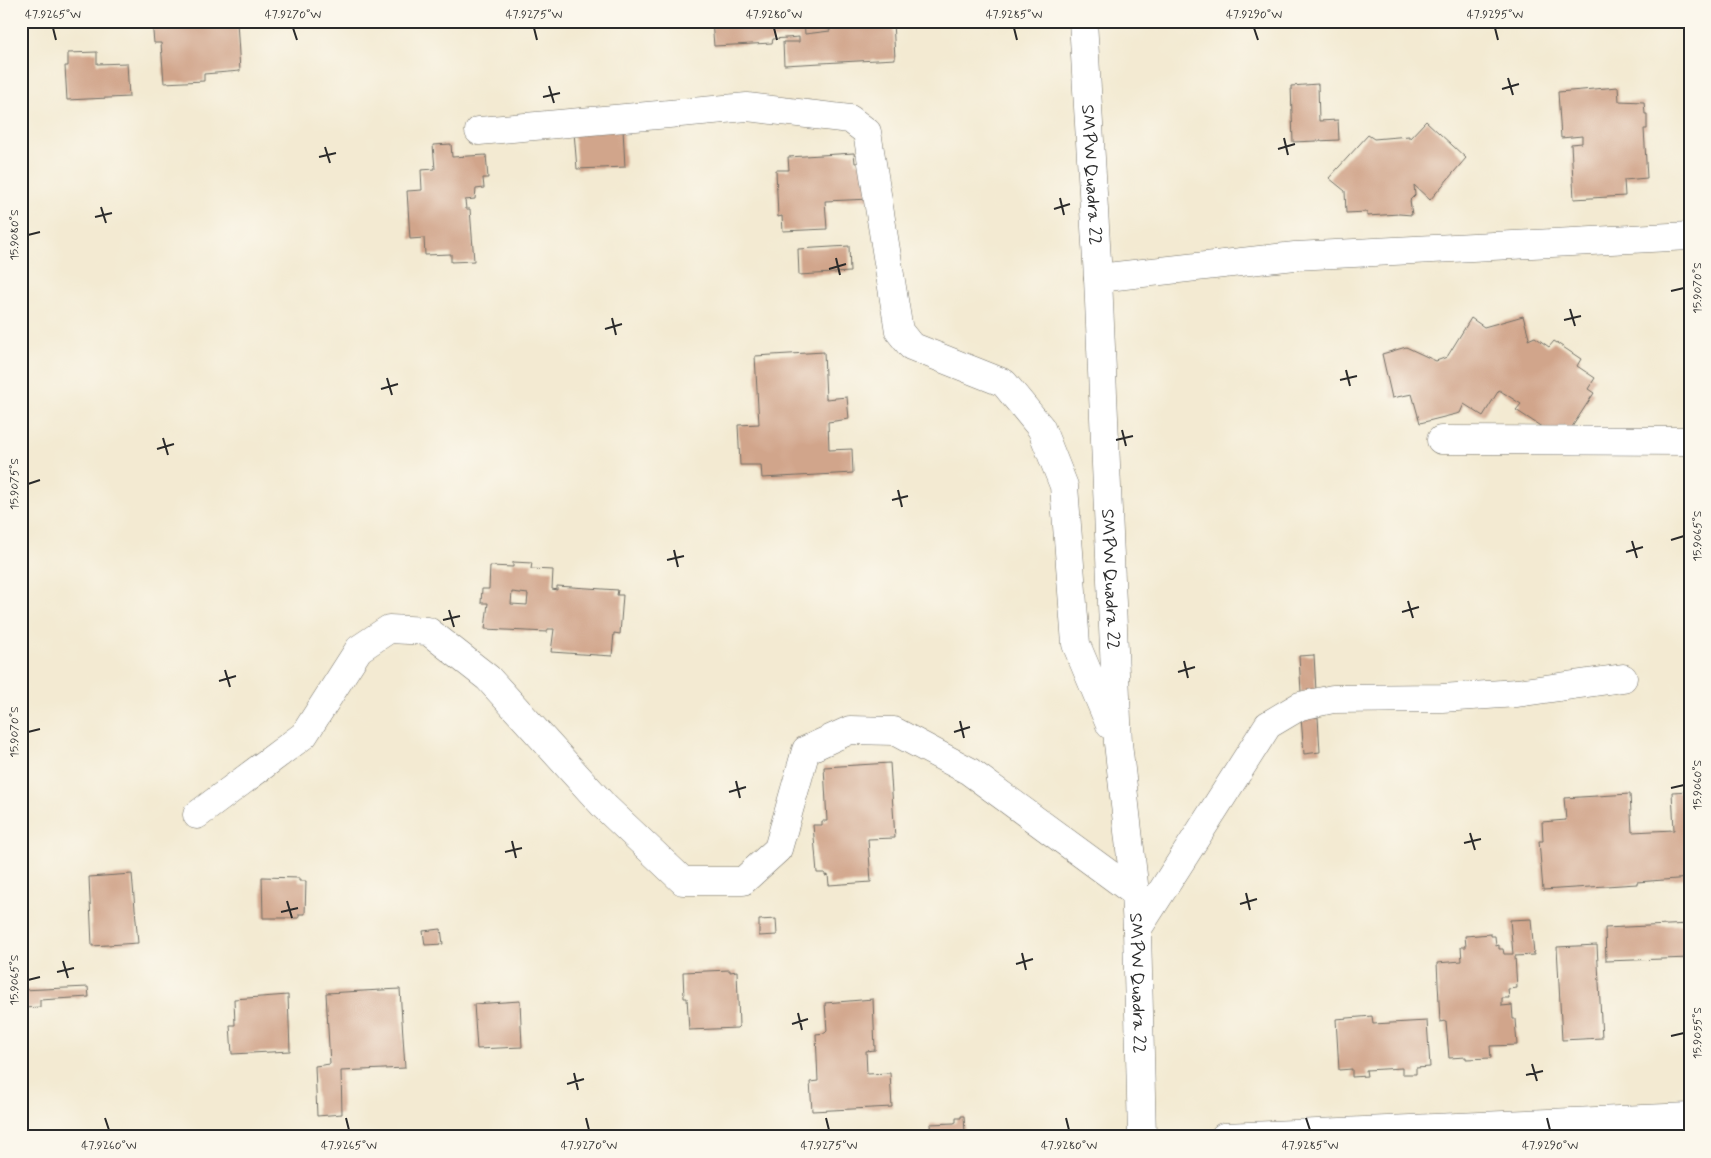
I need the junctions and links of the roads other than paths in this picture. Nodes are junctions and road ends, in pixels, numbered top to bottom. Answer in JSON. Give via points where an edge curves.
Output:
{"nodes":[{"id":1,"x":1083,"y":21,"type":"edge"},
{"id":2,"x":479,"y":131,"type":"dead end"},
{"id":3,"x":1690,"y":236,"type":"edge"},
{"id":4,"x":1098,"y":278,"type":"junction"},
{"id":5,"x":1441,"y":440,"type":"dead end"},
{"id":6,"x":1690,"y":441,"type":"edge"},
{"id":7,"x":1623,"y":678,"type":"dead end"},
{"id":8,"x":1118,"y":743,"type":"junction"},
{"id":9,"x":197,"y":815,"type":"dead end"},
{"id":10,"x":1135,"y":893,"type":"junction"},
{"id":11,"x":1137,"y":930,"type":"junction"},
{"id":12,"x":1690,"y":1117,"type":"edge"},
{"id":13,"x":1142,"y":1137,"type":"edge"},
{"id":14,"x":1224,"y":1137,"type":"edge"}],
"edges":[{"from":1,"to":4,"type":"street","name":"SMPW Quadra 22"},
{"from":2,"to":8,"type":"street","via":[[747,107],[850,119],[867,132],[899,331],[911,346],[1004,383],[1041,428],[1064,486],[1076,644]]},
{"from":3,"to":4,"type":"street","via":[[1295,256]]},
{"from":4,"to":8,"type":"street","name":"SMPW Quadra 22"},
{"from":5,"to":6,"type":"street"},
{"from":7,"to":11,"type":"street","via":[[1517,693],[1442,698],[1333,699],[1300,706],[1268,725]]},
{"from":8,"to":10,"type":"street","name":"SMPW Quadra 22"},
{"from":9,"to":10,"type":"street","via":[[304,735],[359,650],[389,629],[428,631],[488,678],[605,807],[683,881],[743,881],[778,849],[806,750],[850,730],[894,730],[969,771]]},
{"from":10,"to":11,"type":"street","name":"SMPW Quadra 22"},
{"from":11,"to":13,"type":"street","name":"SMPW Quadra 22"},
{"from":12,"to":14,"type":"street"}]}
